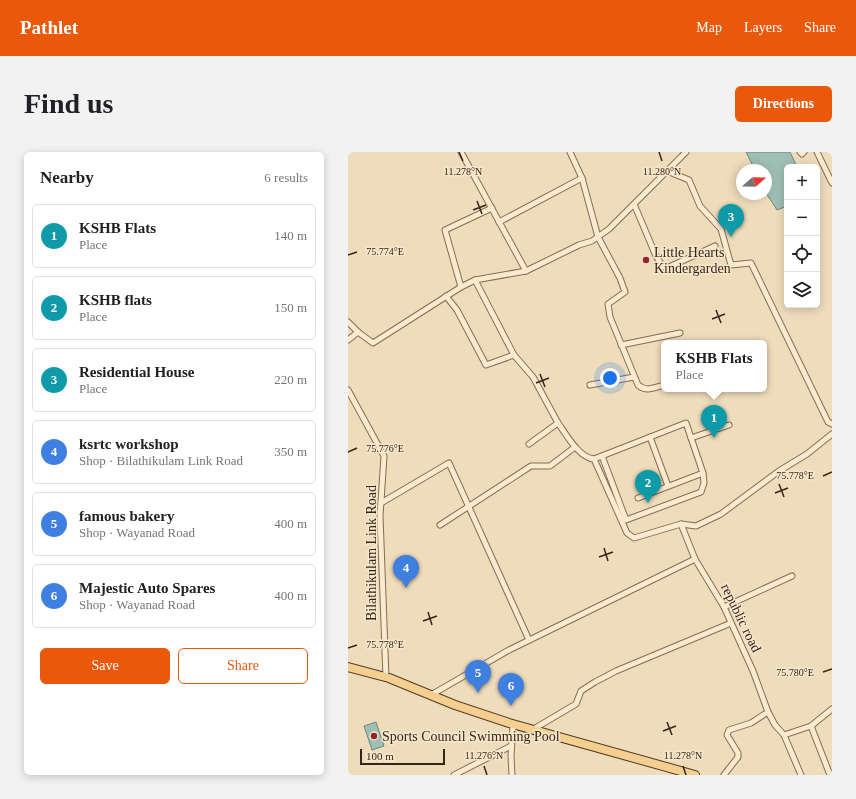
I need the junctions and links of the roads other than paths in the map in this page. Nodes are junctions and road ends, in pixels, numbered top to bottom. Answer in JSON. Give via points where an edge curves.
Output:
{"nodes":[{"id":1,"x":461,"y":152,"type":"edge"},
{"id":2,"x":570,"y":152,"type":"edge"},
{"id":3,"x":686,"y":152,"type":"edge"},
{"id":4,"x":800,"y":152,"type":"edge"},
{"id":5,"x":804,"y":152,"type":"edge"},
{"id":6,"x":817,"y":152,"type":"edge"},
{"id":7,"x":667,"y":171,"type":"junction"},
{"id":8,"x":582,"y":178,"type":"junction"},
{"id":9,"x":832,"y":183,"type":"edge"},
{"id":10,"x":634,"y":204,"type":"junction"},
{"id":11,"x":492,"y":208,"type":"junction"},
{"id":12,"x":499,"y":222,"type":"junction"},
{"id":13,"x":598,"y":237,"type":"junction"},
{"id":14,"x":715,"y":246,"type":"dead end"},
{"id":15,"x":526,"y":270,"type":"junction"},
{"id":16,"x":474,"y":280,"type":"junction"},
{"id":17,"x":461,"y":288,"type":"junction"},
{"id":18,"x":446,"y":296,"type":"junction"},
{"id":19,"x":348,"y":322,"type":"edge"},
{"id":20,"x":358,"y":332,"type":"junction"},
{"id":21,"x":680,"y":333,"type":"dead end"},
{"id":22,"x":348,"y":340,"type":"edge"},
{"id":23,"x":621,"y":344,"type":"junction"},
{"id":24,"x":514,"y":355,"type":"junction"},
{"id":25,"x":634,"y":377,"type":"junction"},
{"id":26,"x":590,"y":385,"type":"dead end"},
{"id":27,"x":661,"y":386,"type":"edge"},
{"id":28,"x":348,"y":390,"type":"edge"},
{"id":29,"x":558,"y":423,"type":"junction"},
{"id":30,"x":832,"y":424,"type":"edge"},
{"id":31,"x":729,"y":425,"type":"dead end"},
{"id":32,"x":832,"y":434,"type":"edge"},
{"id":33,"x":650,"y":437,"type":"junction"},
{"id":34,"x":691,"y":438,"type":"junction"},
{"id":35,"x":529,"y":444,"type":"dead end"},
{"id":36,"x":575,"y":447,"type":"junction"},
{"id":37,"x":602,"y":456,"type":"junction"},
{"id":38,"x":594,"y":459,"type":"junction"},
{"id":39,"x":703,"y":473,"type":"junction"},
{"id":40,"x":668,"y":486,"type":"junction"},
{"id":41,"x":638,"y":498,"type":"dead end"},
{"id":42,"x":381,"y":503,"type":"junction"},
{"id":43,"x":468,"y":507,"type":"junction"},
{"id":44,"x":681,"y":524,"type":"junction"},
{"id":45,"x":440,"y":525,"type":"dead end"},
{"id":46,"x":695,"y":559,"type":"junction"},
{"id":47,"x":792,"y":576,"type":"dead end"},
{"id":48,"x":724,"y":607,"type":"junction"},
{"id":49,"x":732,"y":623,"type":"junction"},
{"id":50,"x":529,"y":640,"type":"junction"},
{"id":51,"x":348,"y":667,"type":"edge"},
{"id":52,"x":386,"y":678,"type":"junction"},
{"id":53,"x":431,"y":695,"type":"junction"},
{"id":54,"x":832,"y":710,"type":"edge"},
{"id":55,"x":768,"y":712,"type":"junction"},
{"id":56,"x":513,"y":724,"type":"junction"},
{"id":57,"x":811,"y":726,"type":"junction"},
{"id":58,"x":532,"y":730,"type":"junction"},
{"id":59,"x":784,"y":735,"type":"junction"},
{"id":60,"x":511,"y":746,"type":"junction"},
{"id":61,"x":454,"y":775,"type":"edge"},
{"id":62,"x":512,"y":775,"type":"edge"},
{"id":63,"x":695,"y":775,"type":"edge"},
{"id":64,"x":724,"y":775,"type":"edge"},
{"id":65,"x":801,"y":775,"type":"edge"},
{"id":66,"x":830,"y":775,"type":"edge"}],
"edges":[{"from":1,"to":11,"type":"street"},
{"from":2,"to":8,"type":"street"},
{"from":3,"to":7,"type":"street"},
{"from":4,"to":5,"type":"street"},
{"from":6,"to":9,"type":"street"},
{"from":7,"to":10,"type":"street"},
{"from":7,"to":30,"type":"street","via":[[689,180],[700,206],[721,229],[731,265],[751,263],[828,422]]},
{"from":8,"to":12,"type":"street"},
{"from":8,"to":13,"type":"street"},
{"from":10,"to":13,"type":"street"},
{"from":10,"to":14,"type":"street","via":[[663,267],[669,267]]},
{"from":11,"to":12,"type":"street"},
{"from":11,"to":17,"type":"street","via":[[445,230]]},
{"from":12,"to":15,"type":"street"},
{"from":13,"to":15,"type":"street"},
{"from":13,"to":23,"type":"street","via":[[625,292],[608,304],[610,317]]},
{"from":15,"to":16,"type":"street"},
{"from":16,"to":17,"type":"street"},
{"from":16,"to":24,"type":"street"},
{"from":17,"to":18,"type":"street"},
{"from":18,"to":20,"type":"street","via":[[373,343]]},
{"from":18,"to":24,"type":"street","via":[[457,310],[486,365]]},
{"from":19,"to":20,"type":"street"},
{"from":20,"to":22,"type":"street"},
{"from":21,"to":23,"type":"street"},
{"from":23,"to":25,"type":"street"},
{"from":24,"to":29,"type":"street","via":[[533,377]]},
{"from":25,"to":26,"type":"street"},
{"from":25,"to":27,"type":"street","via":[[643,389]]},
{"from":28,"to":42,"type":"street","name":"Bilathikulam Link Road","via":[[384,456]]},
{"from":29,"to":35,"type":"street"},
{"from":29,"to":36,"type":"street"},
{"from":31,"to":34,"type":"street"},
{"from":32,"to":44,"type":"street","via":[[721,514],[696,526]]},
{"from":33,"to":34,"type":"street","via":[[686,423]]},
{"from":33,"to":37,"type":"street"},
{"from":33,"to":40,"type":"street"},
{"from":34,"to":39,"type":"street"},
{"from":36,"to":38,"type":"street"},
{"from":36,"to":43,"type":"street","via":[[550,466],[531,466]]},
{"from":37,"to":38,"type":"street"},
{"from":37,"to":39,"type":"street","via":[[626,520],[701,492],[704,483]]},
{"from":38,"to":44,"type":"street","via":[[627,533],[634,538]]},
{"from":39,"to":40,"type":"street"},
{"from":40,"to":41,"type":"street"},
{"from":42,"to":43,"type":"street","via":[[449,463]]},
{"from":42,"to":52,"type":"street","name":"Bilathikulam Link Road"},
{"from":43,"to":45,"type":"street"},
{"from":43,"to":50,"type":"street"},
{"from":44,"to":46,"type":"street","name":"republic road"},
{"from":46,"to":48,"type":"street","name":"republic road"},
{"from":46,"to":50,"type":"street"},
{"from":47,"to":48,"type":"street"},
{"from":48,"to":49,"type":"street","name":"republic road"},
{"from":49,"to":55,"type":"street","name":"republic road"},
{"from":49,"to":58,"type":"street","via":[[595,682],[581,691],[576,704]]},
{"from":50,"to":53,"type":"street"},
{"from":51,"to":52,"type":"main road"},
{"from":52,"to":53,"type":"main road"},
{"from":53,"to":56,"type":"main road"},
{"from":54,"to":57,"type":"street"},
{"from":55,"to":59,"type":"street","name":"republic road"},
{"from":55,"to":64,"type":"street","via":[[750,723],[729,730],[727,735],[738,757]]},
{"from":56,"to":58,"type":"main road"},
{"from":56,"to":60,"type":"street"},
{"from":57,"to":59,"type":"street"},
{"from":57,"to":66,"type":"street"},
{"from":58,"to":63,"type":"main road"},
{"from":59,"to":65,"type":"street","name":"republic road"},
{"from":60,"to":61,"type":"street"},
{"from":60,"to":62,"type":"street"}]}
